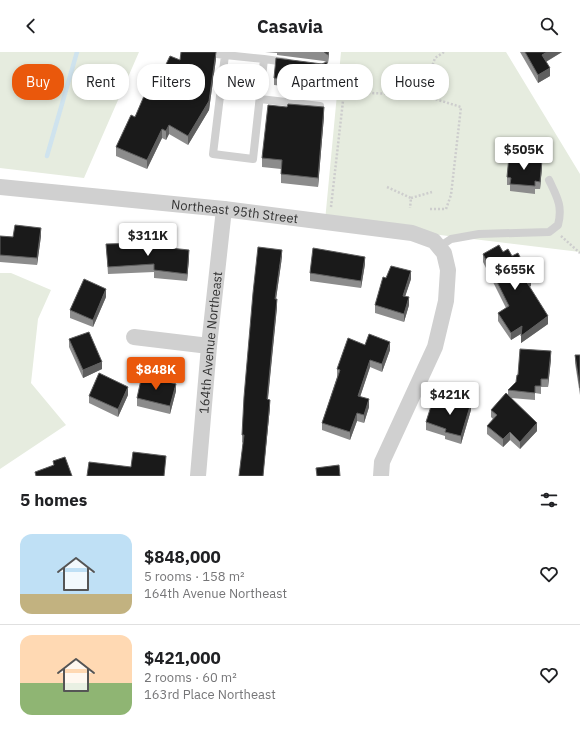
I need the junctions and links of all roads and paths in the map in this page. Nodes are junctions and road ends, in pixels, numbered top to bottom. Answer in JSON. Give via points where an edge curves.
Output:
{"nodes":[{"id":1,"x":201,"y":52,"type":"edge"},
{"id":2,"x":444,"y":52,"type":"edge"},
{"id":3,"x":225,"y":55,"type":"junction"},
{"id":4,"x":264,"y":60,"type":"junction"},
{"id":5,"x":294,"y":63,"type":"edge"},
{"id":6,"x":224,"y":64,"type":"edge"},
{"id":7,"x":264,"y":64,"type":"edge"},
{"id":8,"x":433,"y":64,"type":"edge"},
{"id":9,"x":381,"y":93,"type":"edge"},
{"id":10,"x":220,"y":100,"type":"edge"},
{"id":11,"x":260,"y":100,"type":"edge"},
{"id":12,"x":269,"y":100,"type":"edge"},
{"id":13,"x":438,"y":100,"type":"edge"},
{"id":14,"x":320,"y":106,"type":"edge"},
{"id":15,"x":549,"y":180,"type":"dead end"},
{"id":16,"x":387,"y":186,"type":"dead end"},
{"id":17,"x":0,"y":187,"type":"edge"},
{"id":18,"x":432,"y":192,"type":"dead end"},
{"id":19,"x":411,"y":198,"type":"junction"},
{"id":20,"x":410,"y":208,"type":"dead end"},
{"id":21,"x":428,"y":209,"type":"dead end"},
{"id":22,"x":224,"y":210,"type":"junction"},
{"id":23,"x":330,"y":210,"type":"dead end"},
{"id":24,"x":553,"y":229,"type":"junction"},
{"id":25,"x":439,"y":247,"type":"junction"},
{"id":26,"x":580,"y":253,"type":"edge"},
{"id":27,"x":134,"y":337,"type":"dead end"},
{"id":28,"x":209,"y":346,"type":"junction"},
{"id":29,"x":198,"y":476,"type":"edge"},
{"id":30,"x":381,"y":476,"type":"edge"}],
"edges":[{"from":1,"to":3,"type":"lane"},
{"from":2,"to":8,"type":"path","via":[[435,58]]},
{"from":3,"to":4,"type":"lane"},
{"from":3,"to":6,"type":"lane"},
{"from":4,"to":5,"type":"lane"},
{"from":4,"to":7,"type":"lane"},
{"from":9,"to":23,"type":"path","via":[[344,92]]},
{"from":10,"to":11,"type":"lane","via":[[213,154],[254,159]]},
{"from":12,"to":14,"type":"lane"},
{"from":13,"to":21,"type":"path","via":[[461,107],[451,195],[446,209]]},
{"from":15,"to":24,"type":"lane","via":[[560,204],[558,225]]},
{"from":16,"to":19,"type":"path"},
{"from":17,"to":22,"type":"street","name":"Northeast 95th Street"},
{"from":18,"to":19,"type":"path"},
{"from":19,"to":20,"type":"path"},
{"from":22,"to":25,"type":"street","name":"Northeast 95th Street","via":[[412,233],[434,241]]},
{"from":22,"to":28,"type":"street","name":"164th Avenue Northeast"},
{"from":24,"to":25,"type":"lane","via":[[549,232],[479,234],[451,239]]},
{"from":24,"to":26,"type":"path"},
{"from":25,"to":30,"type":"street","via":[[444,253],[448,270],[446,301],[435,347],[382,462]]},
{"from":27,"to":28,"type":"street"},
{"from":28,"to":29,"type":"street","name":"164th Avenue Northeast"}]}
